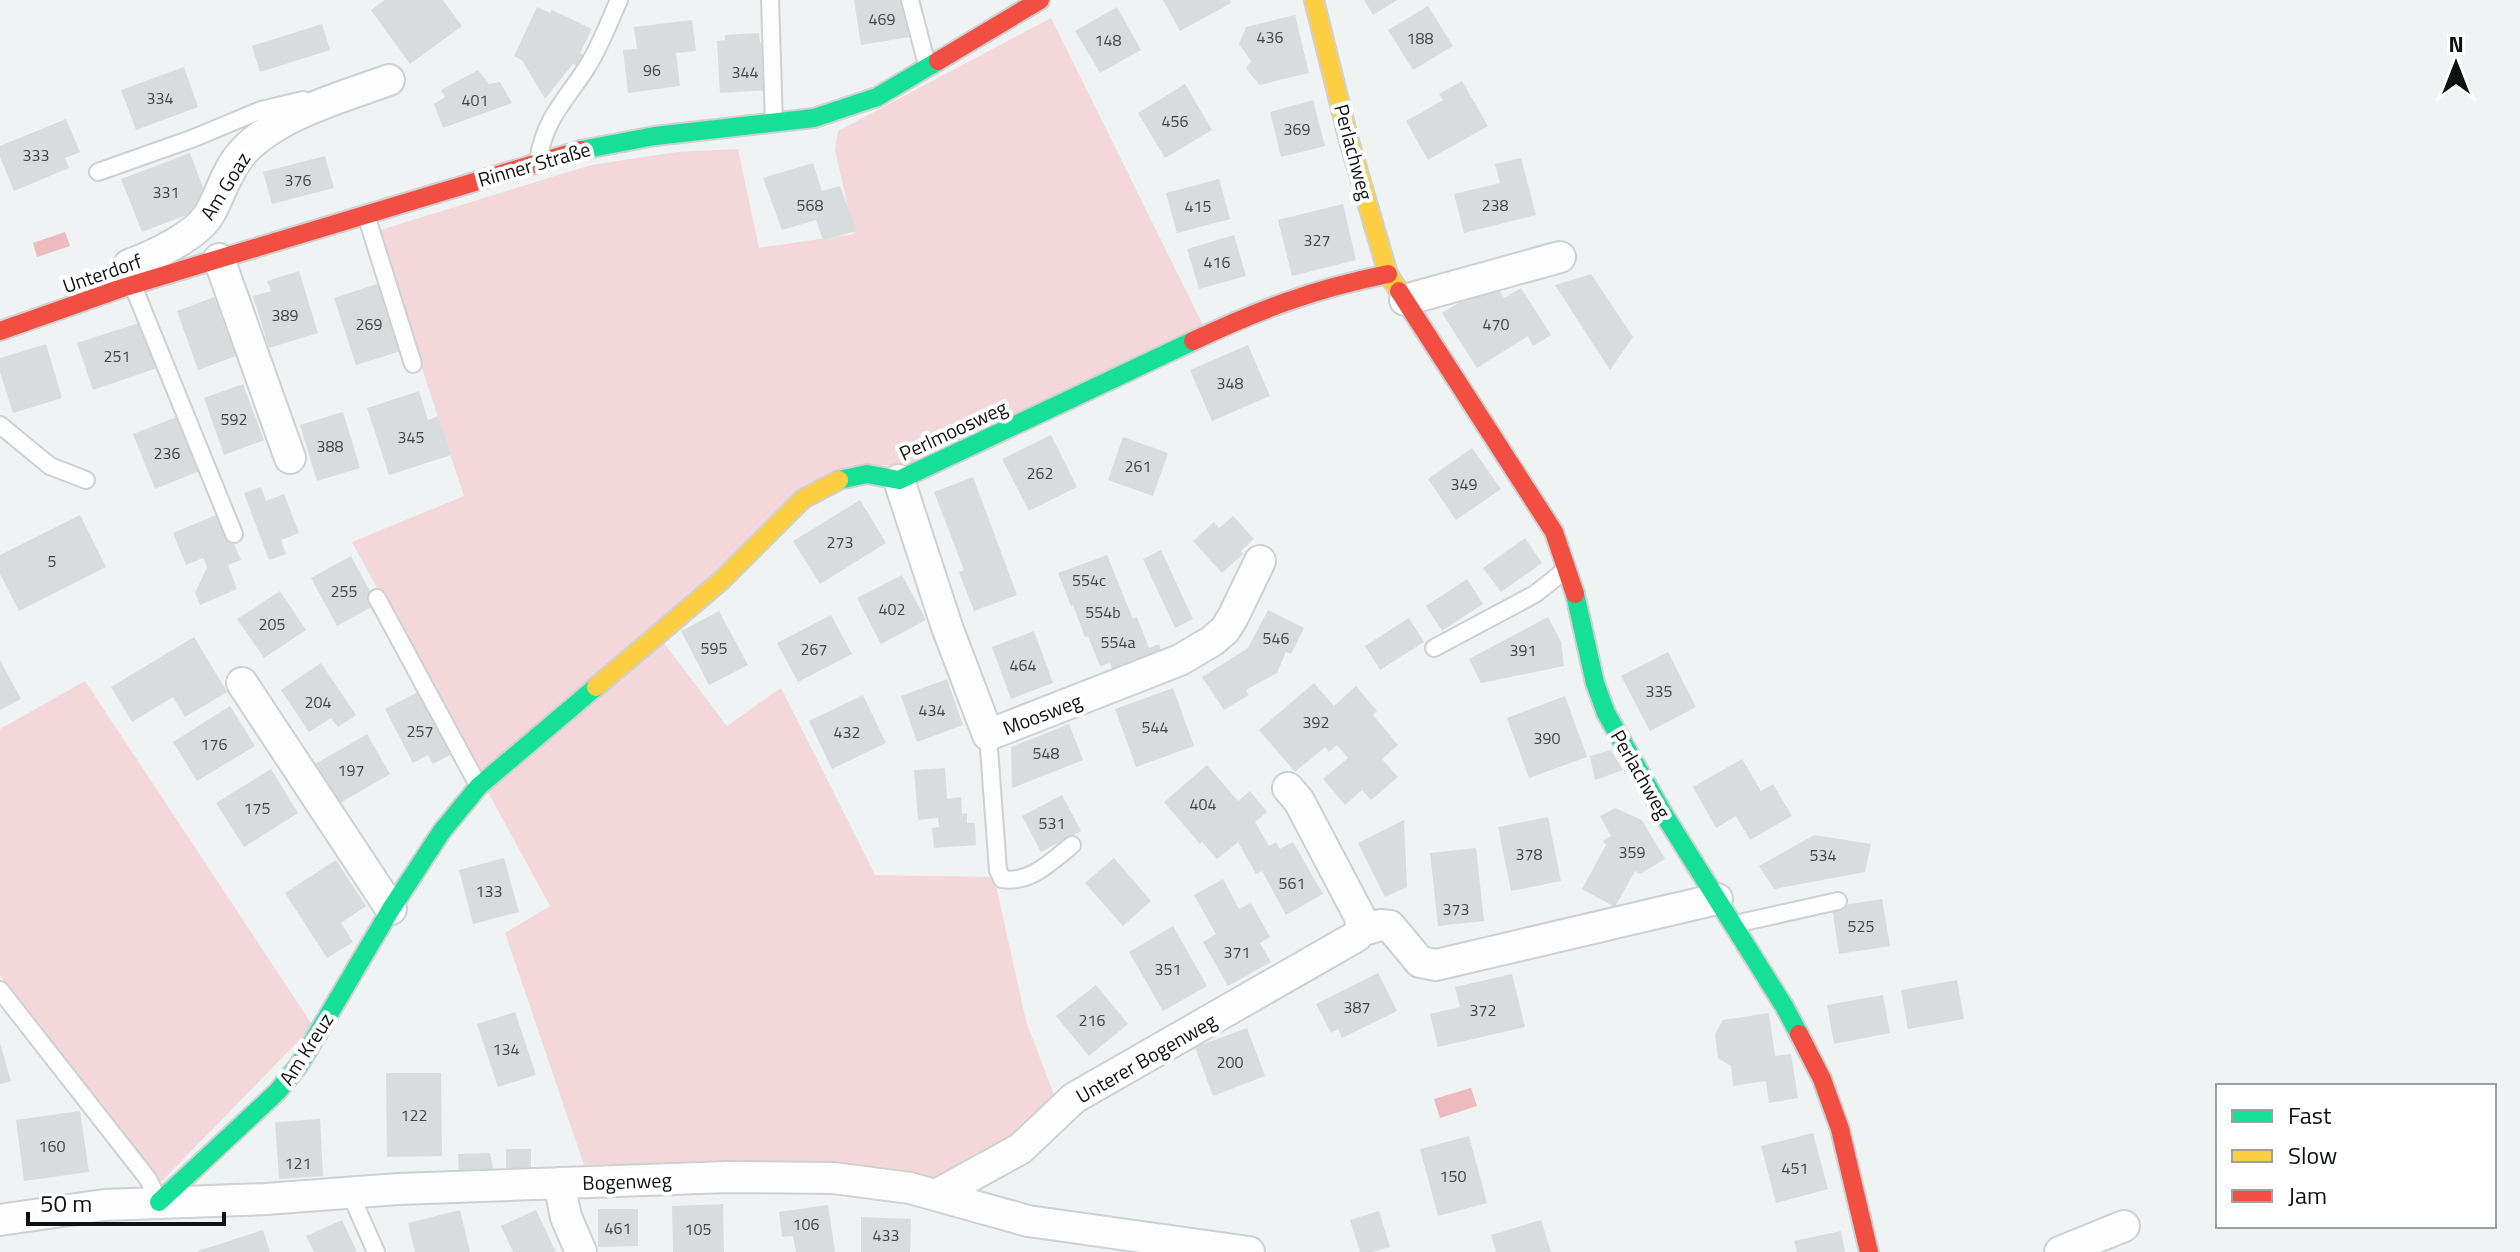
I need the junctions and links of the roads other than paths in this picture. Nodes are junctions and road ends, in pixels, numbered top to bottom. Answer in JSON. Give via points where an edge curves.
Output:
{"nodes":[{"id":1,"x":619,"y":0,"type":"edge"},
{"id":2,"x":770,"y":0,"type":"edge"},
{"id":3,"x":910,"y":0,"type":"edge"},
{"id":4,"x":1040,"y":0,"type":"edge"},
{"id":5,"x":1314,"y":0,"type":"edge"},
{"id":6,"x":927,"y":67,"type":"junction"},
{"id":7,"x":389,"y":80,"type":"dead end"},
{"id":8,"x":323,"y":104,"type":"junction"},
{"id":9,"x":774,"y":124,"type":"junction"},
{"id":10,"x":538,"y":161,"type":"junction"},
{"id":11,"x":98,"y":172,"type":"dead end"},
{"id":12,"x":366,"y":214,"type":"junction"},
{"id":13,"x":1560,"y":257,"type":"dead end"},
{"id":14,"x":219,"y":259,"type":"junction"},
{"id":15,"x":1388,"y":274,"type":"junction"},
{"id":16,"x":127,"y":286,"type":"junction"},
{"id":17,"x":1405,"y":300,"type":"junction"},
{"id":18,"x":0,"y":331,"type":"edge"},
{"id":19,"x":413,"y":364,"type":"dead end"},
{"id":20,"x":0,"y":425,"type":"edge"},
{"id":21,"x":290,"y":458,"type":"dead end"},
{"id":22,"x":86,"y":480,"type":"dead end"},
{"id":23,"x":899,"y":480,"type":"junction"},
{"id":24,"x":234,"y":534,"type":"dead end"},
{"id":25,"x":1260,"y":561,"type":"dead end"},
{"id":26,"x":1568,"y":567,"type":"junction"},
{"id":27,"x":377,"y":598,"type":"dead end"},
{"id":28,"x":1434,"y":648,"type":"dead end"},
{"id":29,"x":242,"y":683,"type":"dead end"},
{"id":30,"x":988,"y":735,"type":"junction"},
{"id":31,"x":479,"y":786,"type":"junction"},
{"id":32,"x":1288,"y":788,"type":"dead end"},
{"id":33,"x":1072,"y":845,"type":"dead end"},
{"id":34,"x":1838,"y":901,"type":"dead end"},
{"id":35,"x":391,"y":909,"type":"junction"},
{"id":36,"x":1726,"y":912,"type":"junction"},
{"id":37,"x":1361,"y":931,"type":"junction"},
{"id":38,"x":0,"y":990,"type":"edge"},
{"id":39,"x":559,"y":1183,"type":"junction"},
{"id":40,"x":350,"y":1193,"type":"junction"},
{"id":41,"x":938,"y":1194,"type":"junction"},
{"id":42,"x":159,"y":1202,"type":"junction"},
{"id":43,"x":0,"y":1220,"type":"edge"},
{"id":44,"x":2124,"y":1226,"type":"dead end"},
{"id":45,"x":376,"y":1252,"type":"edge"},
{"id":46,"x":581,"y":1252,"type":"edge"},
{"id":47,"x":1249,"y":1252,"type":"edge"},
{"id":48,"x":1869,"y":1252,"type":"edge"},
{"id":49,"x":2060,"y":1252,"type":"edge"}],
"edges":[{"from":1,"to":10,"type":"lane","via":[[588,65],[550,120]]},
{"from":2,"to":9,"type":"lane"},
{"from":3,"to":6,"type":"lane"},
{"from":4,"to":6,"type":"street","name":"Rinner Straße"},
{"from":5,"to":15,"type":"street","name":"Perlachweg"},
{"from":6,"to":9,"type":"street","name":"Rinner Straße","via":[[846,109]]},
{"from":7,"to":8,"type":"street","name":"Am Goaz"},
{"from":8,"to":11,"type":"lane","via":[[311,98],[261,110]]},
{"from":8,"to":16,"type":"street","name":"Am Goaz","via":[[270,130],[243,153],[205,221],[129,265]]},
{"from":9,"to":10,"type":"street","name":"Rinner Straße","via":[[655,136]]},
{"from":10,"to":12,"type":"street","name":"Rinner Straße"},
{"from":12,"to":14,"type":"street","name":"Rinner Straße"},
{"from":12,"to":19,"type":"lane"},
{"from":13,"to":17,"type":"street"},
{"from":14,"to":16,"type":"street","name":"Unterdorf"},
{"from":14,"to":21,"type":"street"},
{"from":15,"to":17,"type":"street","name":"Perlachweg"},
{"from":15,"to":23,"type":"street","name":"Perlmoosweg","via":[[1329,286],[1258,310]]},
{"from":16,"to":18,"type":"street","name":"Unterdorf"},
{"from":16,"to":24,"type":"lane"},
{"from":17,"to":26,"type":"street","name":"Perlachweg","via":[[1542,512]]},
{"from":20,"to":22,"type":"lane","via":[[50,466]]},
{"from":23,"to":30,"type":"street","name":"Moosweg"},
{"from":23,"to":31,"type":"street","name":"Perlmoosweg","via":[[850,476],[803,499],[722,580]]},
{"from":25,"to":30,"type":"street","name":"Moosweg","via":[[1233,617],[1212,641],[1180,660]]},
{"from":26,"to":28,"type":"lane","via":[[1535,594]]},
{"from":26,"to":36,"type":"street","name":"Perlachweg","via":[[1606,713]]},
{"from":27,"to":31,"type":"lane"},
{"from":29,"to":35,"type":"street"},
{"from":30,"to":33,"type":"lane","via":[[1002,879],[1013,881],[1040,870]]},
{"from":31,"to":35,"type":"street","name":"Am Kreuz"},
{"from":32,"to":37,"type":"street","via":[[1354,906]]},
{"from":34,"to":36,"type":"lane"},
{"from":35,"to":42,"type":"street","name":"Am Kreuz","via":[[299,1065]]},
{"from":36,"to":37,"type":"street","via":[[1436,965],[1420,962],[1390,926]]},
{"from":36,"to":48,"type":"street","name":"Perlachweg","via":[[1822,1079],[1840,1129]]},
{"from":37,"to":41,"type":"street","name":"Unterer Bogenweg","via":[[1074,1098],[1020,1149]]},
{"from":38,"to":42,"type":"lane","via":[[148,1179]]},
{"from":39,"to":40,"type":"street","name":"Bogenweg"},
{"from":39,"to":41,"type":"street","name":"Bogenweg","via":[[833,1178]]},
{"from":39,"to":46,"type":"street"},
{"from":40,"to":42,"type":"street","name":"Bogenweg"},
{"from":40,"to":45,"type":"lane"},
{"from":41,"to":47,"type":"street","name":"Bogenweg","via":[[1028,1221]]},
{"from":42,"to":43,"type":"street","name":"Bogenweg"},
{"from":44,"to":49,"type":"street"}]}
